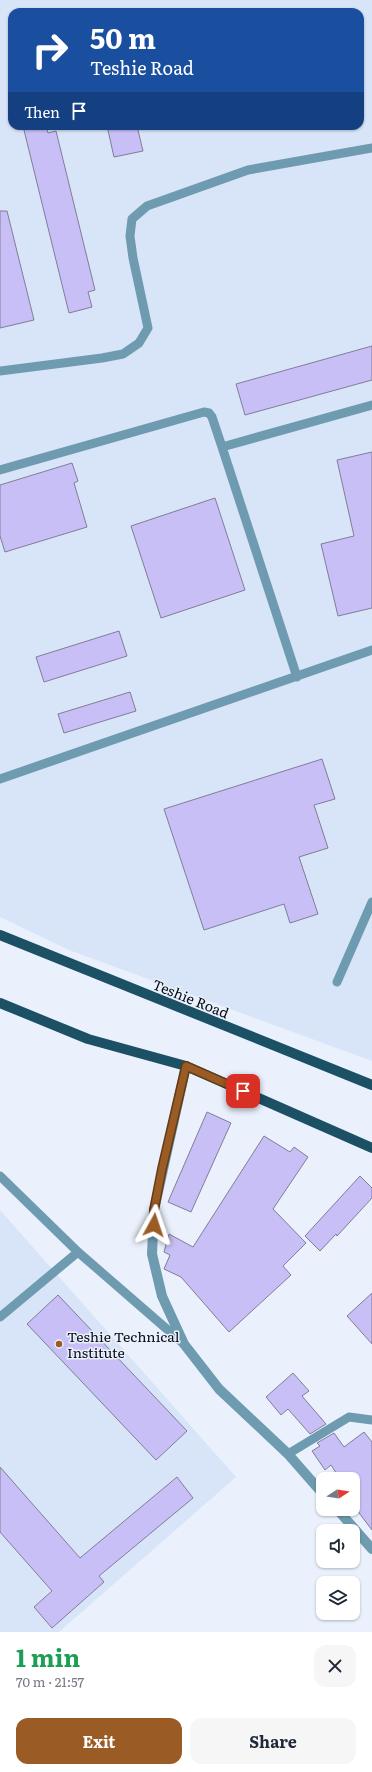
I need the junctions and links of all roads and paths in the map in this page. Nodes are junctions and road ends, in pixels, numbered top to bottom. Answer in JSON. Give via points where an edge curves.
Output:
{"nodes":[{"id":1,"x":372,"y":148,"type":"edge"},
{"id":2,"x":0,"y":371,"type":"edge"},
{"id":3,"x":372,"y":405,"type":"edge"},
{"id":4,"x":222,"y":447,"type":"junction"},
{"id":5,"x":0,"y":470,"type":"edge"},
{"id":6,"x":372,"y":650,"type":"edge"},
{"id":7,"x":297,"y":677,"type":"junction"},
{"id":8,"x":0,"y":779,"type":"edge"},
{"id":9,"x":372,"y":902,"type":"edge"},
{"id":10,"x":0,"y":936,"type":"edge"},
{"id":11,"x":338,"y":982,"type":"dead end"},
{"id":12,"x":0,"y":1002,"type":"edge"},
{"id":13,"x":186,"y":1066,"type":"junction"},
{"id":14,"x":372,"y":1085,"type":"edge"},
{"id":15,"x":372,"y":1148,"type":"edge"},
{"id":16,"x":0,"y":1176,"type":"edge"},
{"id":17,"x":78,"y":1252,"type":"junction"},
{"id":18,"x":0,"y":1317,"type":"edge"},
{"id":19,"x":184,"y":1344,"type":"junction"},
{"id":20,"x":372,"y":1420,"type":"edge"},
{"id":21,"x":288,"y":1454,"type":"junction"},
{"id":22,"x":316,"y":1486,"type":"edge"},
{"id":23,"x":343,"y":1516,"type":"edge"},
{"id":24,"x":372,"y":1549,"type":"edge"}],
"edges":[{"from":1,"to":2,"type":"lane","via":[[248,170],[147,206],[132,219],[130,236],[148,328],[139,343],[124,354]]},
{"from":3,"to":4,"type":"lane"},
{"from":4,"to":5,"type":"lane","via":[[212,417],[204,412]]},
{"from":4,"to":7,"type":"lane"},
{"from":6,"to":7,"type":"lane"},
{"from":7,"to":8,"type":"lane"},
{"from":9,"to":11,"type":"lane"},
{"from":10,"to":14,"type":"main road","name":"Teshie Road"},
{"from":12,"to":13,"type":"main road","via":[[88,1039]]},
{"from":13,"to":15,"type":"main road"},
{"from":13,"to":19,"type":"street","via":[[154,1210],[152,1254],[162,1296]]},
{"from":16,"to":17,"type":"lane"},
{"from":17,"to":18,"type":"lane"},
{"from":17,"to":19,"type":"lane"},
{"from":19,"to":21,"type":"street","via":[[219,1389]]},
{"from":20,"to":21,"type":"lane","via":[[349,1417]]},
{"from":21,"to":22,"type":"street"},
{"from":23,"to":24,"type":"street"}]}
